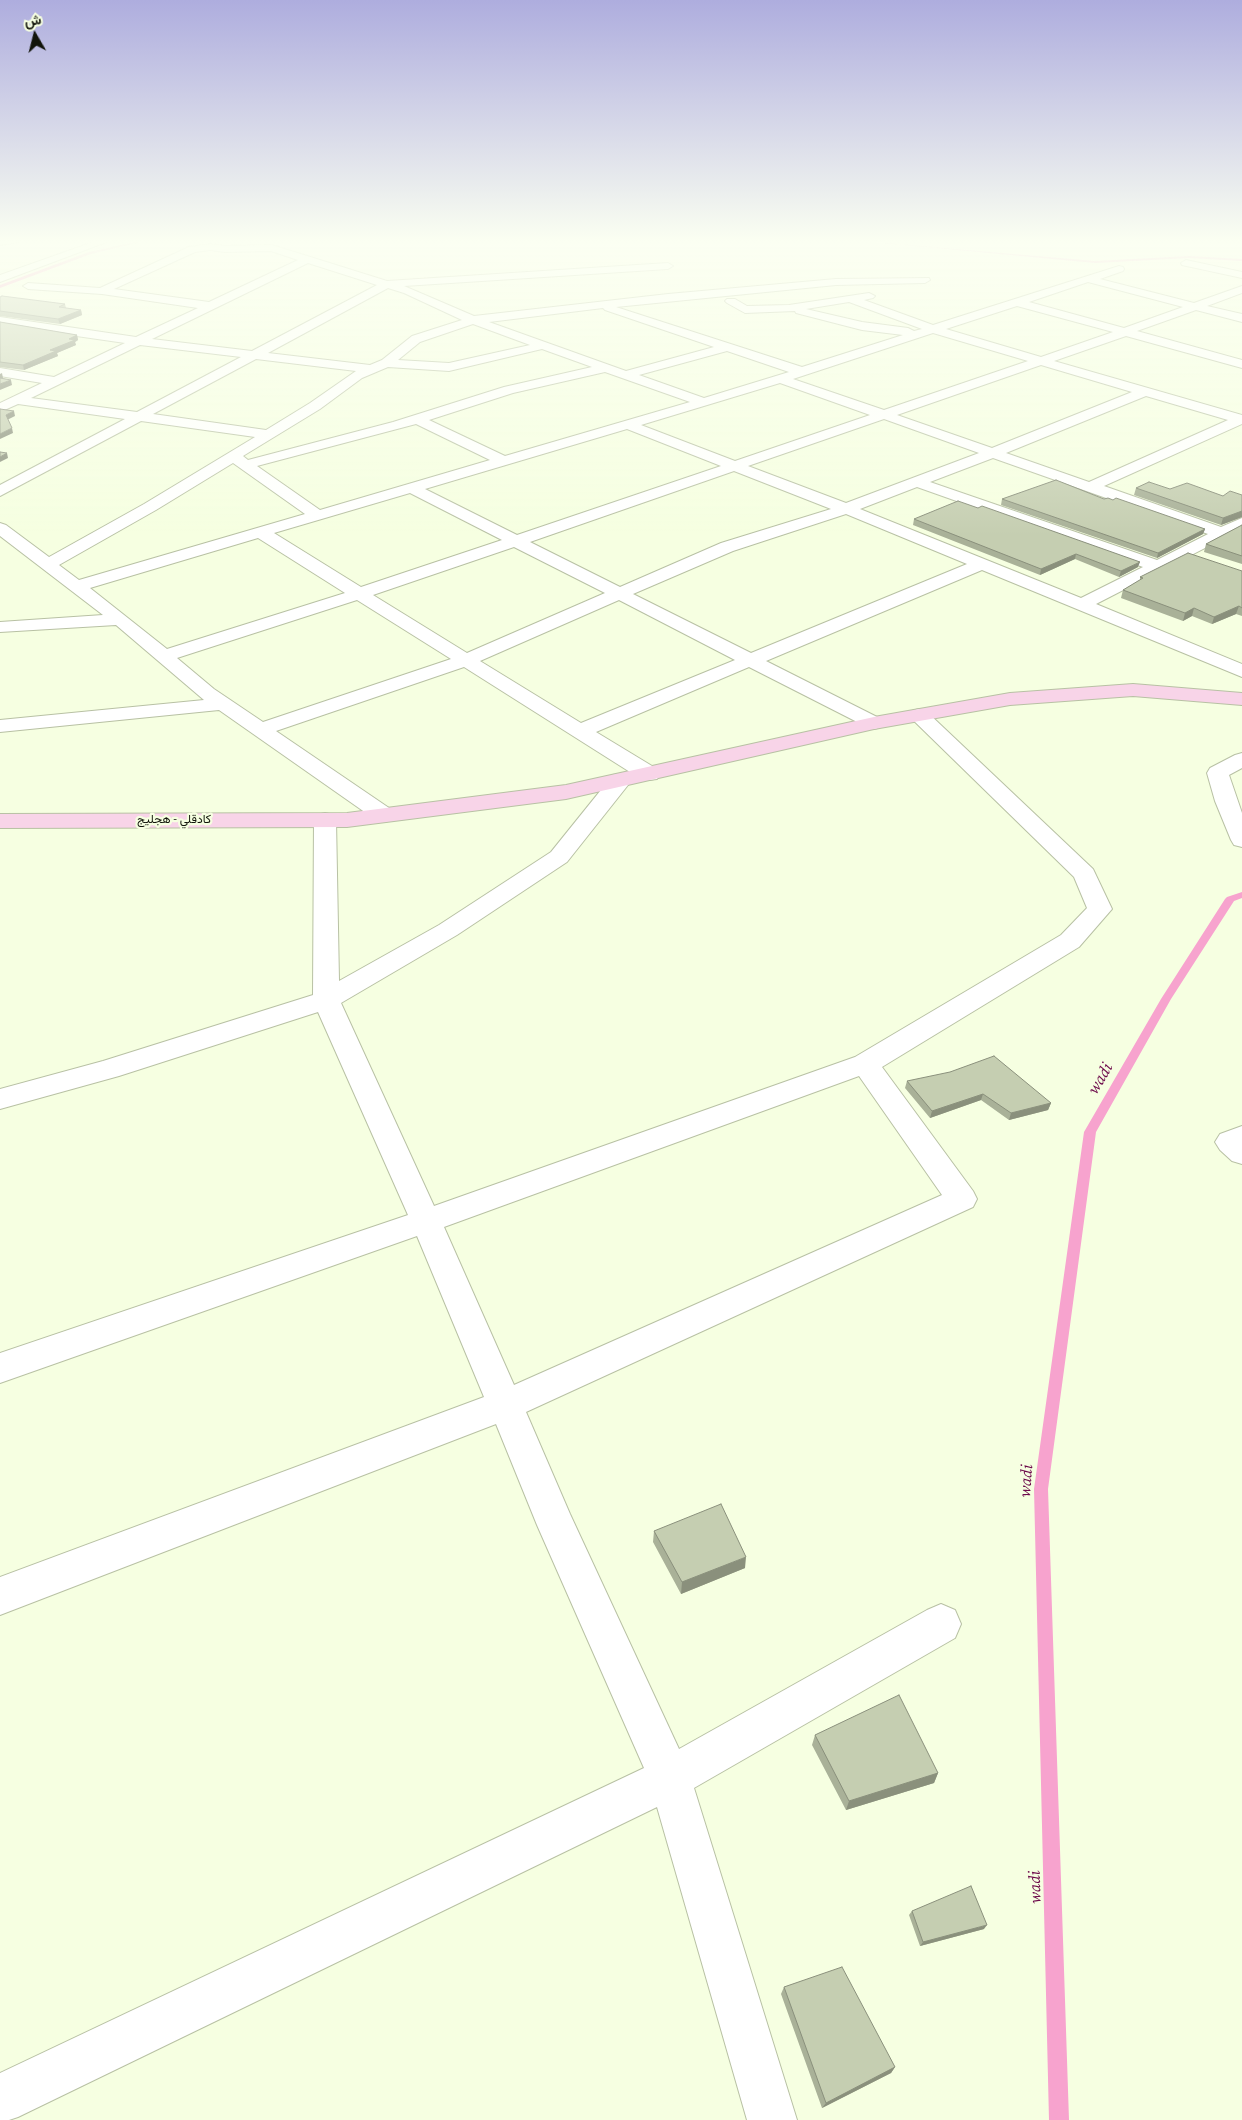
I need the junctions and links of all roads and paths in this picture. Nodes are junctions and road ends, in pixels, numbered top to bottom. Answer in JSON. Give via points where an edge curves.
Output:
{"nodes":[{"id":1,"x":122,"y":339,"type":"edge"},
{"id":2,"x":140,"y":339,"type":"edge"},
{"id":3,"x":285,"y":339,"type":"edge"},
{"id":4,"x":416,"y":339,"type":"edge"},
{"id":5,"x":527,"y":339,"type":"edge"},
{"id":6,"x":703,"y":339,"type":"edge"},
{"id":7,"x":905,"y":339,"type":"edge"},
{"id":8,"x":953,"y":339,"type":"edge"},
{"id":9,"x":1105,"y":339,"type":"edge"},
{"id":10,"x":1152,"y":339,"type":"edge"},
{"id":11,"x":136,"y":341,"type":"junction"},
{"id":12,"x":544,"y":345,"type":"junction"},
{"id":13,"x":727,"y":347,"type":"junction"},
{"id":14,"x":253,"y":356,"type":"junction"},
{"id":15,"x":1039,"y":362,"type":"junction"},
{"id":16,"x":1241,"y":362,"type":"edge"},
{"id":17,"x":386,"y":363,"type":"junction"},
{"id":18,"x":606,"y":368,"type":"junction"},
{"id":19,"x":373,"y":369,"type":"junction"},
{"id":20,"x":0,"y":372,"type":"edge"},
{"id":21,"x":802,"y":372,"type":"junction"},
{"id":22,"x":625,"y":375,"type":"junction"},
{"id":23,"x":781,"y":379,"type":"junction"},
{"id":24,"x":55,"y":381,"type":"junction"},
{"id":25,"x":1144,"y":392,"type":"junction"},
{"id":26,"x":17,"y":400,"type":"junction"},
{"id":27,"x":704,"y":403,"type":"junction"},
{"id":28,"x":0,"y":408,"type":"edge"},
{"id":29,"x":885,"y":414,"type":"junction"},
{"id":30,"x":140,"y":416,"type":"junction"},
{"id":31,"x":417,"y":419,"type":"junction"},
{"id":32,"x":1242,"y":419,"type":"edge"},
{"id":33,"x":628,"y":425,"type":"junction"},
{"id":34,"x":267,"y":434,"type":"junction"},
{"id":35,"x":995,"y":452,"type":"junction"},
{"id":36,"x":232,"y":456,"type":"junction"},
{"id":37,"x":503,"y":461,"type":"junction"},
{"id":38,"x":246,"y":465,"type":"junction"},
{"id":39,"x":735,"y":466,"type":"junction"},
{"id":40,"x":916,"y":482,"type":"junction"},
{"id":41,"x":1092,"y":486,"type":"junction"},
{"id":42,"x":411,"y":488,"type":"junction"},
{"id":43,"x":0,"y":491,"type":"edge"},
{"id":44,"x":846,"y":509,"type":"junction"},
{"id":45,"x":318,"y":515,"type":"junction"},
{"id":46,"x":1242,"y":523,"type":"edge"},
{"id":47,"x":260,"y":532,"type":"junction"},
{"id":48,"x":1222,"y":533,"type":"junction"},
{"id":49,"x":4,"y":535,"type":"edge"},
{"id":50,"x":516,"y":541,"type":"junction"},
{"id":51,"x":1184,"y":552,"type":"junction"},
{"id":52,"x":1209,"y":560,"type":"edge"},
{"id":53,"x":48,"y":564,"type":"junction"},
{"id":54,"x":981,"y":564,"type":"junction"},
{"id":55,"x":1158,"y":566,"type":"junction"},
{"id":56,"x":76,"y":586,"type":"junction"},
{"id":57,"x":359,"y":594,"type":"junction"},
{"id":58,"x":621,"y":595,"type":"junction"},
{"id":59,"x":1081,"y":605,"type":"junction"},
{"id":60,"x":120,"y":619,"type":"junction"},
{"id":61,"x":1,"y":629,"type":"edge"},
{"id":62,"x":164,"y":656,"type":"junction"},
{"id":63,"x":466,"y":660,"type":"junction"},
{"id":64,"x":750,"y":660,"type":"junction"},
{"id":65,"x":1242,"y":671,"type":"edge"},
{"id":66,"x":1242,"y":699,"type":"edge"},
{"id":67,"x":224,"y":704,"type":"junction"},
{"id":68,"x":919,"y":715,"type":"junction"},
{"id":69,"x":874,"y":723,"type":"junction"},
{"id":70,"x":0,"y":726,"type":"edge"},
{"id":71,"x":260,"y":730,"type":"junction"},
{"id":72,"x":580,"y":731,"type":"junction"},
{"id":73,"x":1242,"y":760,"type":"edge"},
{"id":74,"x":649,"y":774,"type":"junction"},
{"id":75,"x":621,"y":780,"type":"junction"},
{"id":76,"x":384,"y":815,"type":"junction"},
{"id":77,"x":336,"y":820,"type":"junction"},
{"id":78,"x":0,"y":821,"type":"edge"},
{"id":79,"x":1242,"y":840,"type":"edge"},
{"id":80,"x":326,"y":1000,"type":"junction"},
{"id":81,"x":865,"y":1064,"type":"junction"},
{"id":82,"x":0,"y":1099,"type":"edge"},
{"id":83,"x":1242,"y":1137,"type":"edge"},
{"id":84,"x":1242,"y":1153,"type":"edge"},
{"id":85,"x":426,"y":1221,"type":"junction"},
{"id":86,"x":0,"y":1368,"type":"edge"},
{"id":87,"x":505,"y":1405,"type":"junction"},
{"id":88,"x":0,"y":1596,"type":"edge"},
{"id":89,"x":941,"y":1624,"type":"dead end"},
{"id":90,"x":670,"y":1778,"type":"junction"},
{"id":91,"x":0,"y":2100,"type":"edge"},
{"id":92,"x":772,"y":2120,"type":"edge"}],
"edges":[{"from":1,"to":11,"type":"street"},
{"from":2,"to":11,"type":"street"},
{"from":3,"to":14,"type":"street"},
{"from":4,"to":17,"type":"street"},
{"from":5,"to":12,"type":"street"},
{"from":6,"to":13,"type":"street"},
{"from":7,"to":21,"type":"street"},
{"from":8,"to":15,"type":"street"},
{"from":9,"to":15,"type":"street"},
{"from":10,"to":16,"type":"street"},
{"from":11,"to":14,"type":"street"},
{"from":11,"to":24,"type":"street"},
{"from":12,"to":17,"type":"street","via":[[449,367]]},
{"from":12,"to":18,"type":"street"},
{"from":13,"to":21,"type":"street"},
{"from":13,"to":22,"type":"street"},
{"from":14,"to":19,"type":"street"},
{"from":14,"to":30,"type":"street"},
{"from":15,"to":25,"type":"street"},
{"from":15,"to":29,"type":"street"},
{"from":17,"to":19,"type":"street"},
{"from":18,"to":22,"type":"street"},
{"from":18,"to":31,"type":"street","via":[[509,390]]},
{"from":19,"to":34,"type":"street","via":[[358,375],[315,406]]},
{"from":20,"to":24,"type":"street"},
{"from":21,"to":23,"type":"street"},
{"from":22,"to":27,"type":"street"},
{"from":23,"to":27,"type":"street"},
{"from":23,"to":29,"type":"street"},
{"from":24,"to":26,"type":"street"},
{"from":25,"to":32,"type":"street"},
{"from":25,"to":35,"type":"street"},
{"from":26,"to":28,"type":"street"},
{"from":26,"to":30,"type":"street"},
{"from":27,"to":33,"type":"street"},
{"from":29,"to":35,"type":"street"},
{"from":29,"to":39,"type":"street"},
{"from":30,"to":34,"type":"street"},
{"from":30,"to":43,"type":"street"},
{"from":31,"to":37,"type":"street"},
{"from":31,"to":38,"type":"street"},
{"from":32,"to":41,"type":"street"},
{"from":33,"to":37,"type":"street"},
{"from":33,"to":39,"type":"street"},
{"from":34,"to":36,"type":"street"},
{"from":35,"to":40,"type":"street"},
{"from":35,"to":41,"type":"street"},
{"from":36,"to":38,"type":"street"},
{"from":36,"to":53,"type":"street"},
{"from":37,"to":42,"type":"street"},
{"from":38,"to":45,"type":"street"},
{"from":39,"to":44,"type":"street"},
{"from":39,"to":50,"type":"street"},
{"from":40,"to":44,"type":"street"},
{"from":40,"to":55,"type":"street"},
{"from":41,"to":48,"type":"street"},
{"from":42,"to":45,"type":"street"},
{"from":42,"to":50,"type":"street"},
{"from":44,"to":54,"type":"street"},
{"from":44,"to":58,"type":"street","via":[[727,547]]},
{"from":45,"to":47,"type":"street"},
{"from":46,"to":48,"type":"street"},
{"from":47,"to":56,"type":"street"},
{"from":47,"to":57,"type":"street"},
{"from":48,"to":51,"type":"street"},
{"from":49,"to":53,"type":"street"},
{"from":50,"to":57,"type":"street"},
{"from":50,"to":58,"type":"street"},
{"from":51,"to":52,"type":"street"},
{"from":51,"to":55,"type":"street"},
{"from":53,"to":56,"type":"street"},
{"from":54,"to":59,"type":"street"},
{"from":54,"to":64,"type":"street"},
{"from":55,"to":59,"type":"street"},
{"from":56,"to":60,"type":"street"},
{"from":57,"to":62,"type":"street"},
{"from":57,"to":63,"type":"street"},
{"from":58,"to":63,"type":"street"},
{"from":58,"to":64,"type":"street"},
{"from":59,"to":65,"type":"street"},
{"from":60,"to":61,"type":"street"},
{"from":60,"to":62,"type":"street"},
{"from":62,"to":67,"type":"street"},
{"from":63,"to":71,"type":"street"},
{"from":63,"to":72,"type":"street"},
{"from":64,"to":69,"type":"street"},
{"from":64,"to":72,"type":"street"},
{"from":66,"to":68,"type":"street","name":"كادقلي - هجليج","via":[[1133,690],[1010,699]]},
{"from":67,"to":70,"type":"street"},
{"from":67,"to":71,"type":"street"},
{"from":68,"to":69,"type":"street","name":"كادقلي - هجليج"},
{"from":68,"to":81,"type":"street","via":[[1085,874],[1100,909],[1070,941]]},
{"from":69,"to":74,"type":"street","name":"كادقلي - هجليج"},
{"from":71,"to":76,"type":"street"},
{"from":72,"to":74,"type":"street"},
{"from":73,"to":79,"type":"street","via":[[1218,773]]},
{"from":74,"to":75,"type":"street","name":"كادقلي - هجليج"},
{"from":75,"to":76,"type":"street","name":"كادقلي - هجليج","via":[[566,792]]},
{"from":75,"to":80,"type":"street","via":[[558,857],[448,930]]},
{"from":76,"to":77,"type":"street","name":"كادقلي - هجليج"},
{"from":77,"to":78,"type":"street","name":"كادقلي - هجليج"},
{"from":77,"to":80,"type":"street"},
{"from":80,"to":82,"type":"street","via":[[109,1069]]},
{"from":80,"to":85,"type":"street"},
{"from":81,"to":85,"type":"street"},
{"from":81,"to":87,"type":"street","via":[[962,1199]]},
{"from":83,"to":84,"type":"street","via":[[1230,1142]]},
{"from":85,"to":86,"type":"street"},
{"from":85,"to":87,"type":"street"},
{"from":87,"to":88,"type":"street"},
{"from":87,"to":90,"type":"street"},
{"from":89,"to":90,"type":"street"},
{"from":90,"to":91,"type":"street"},
{"from":90,"to":92,"type":"street"}]}
